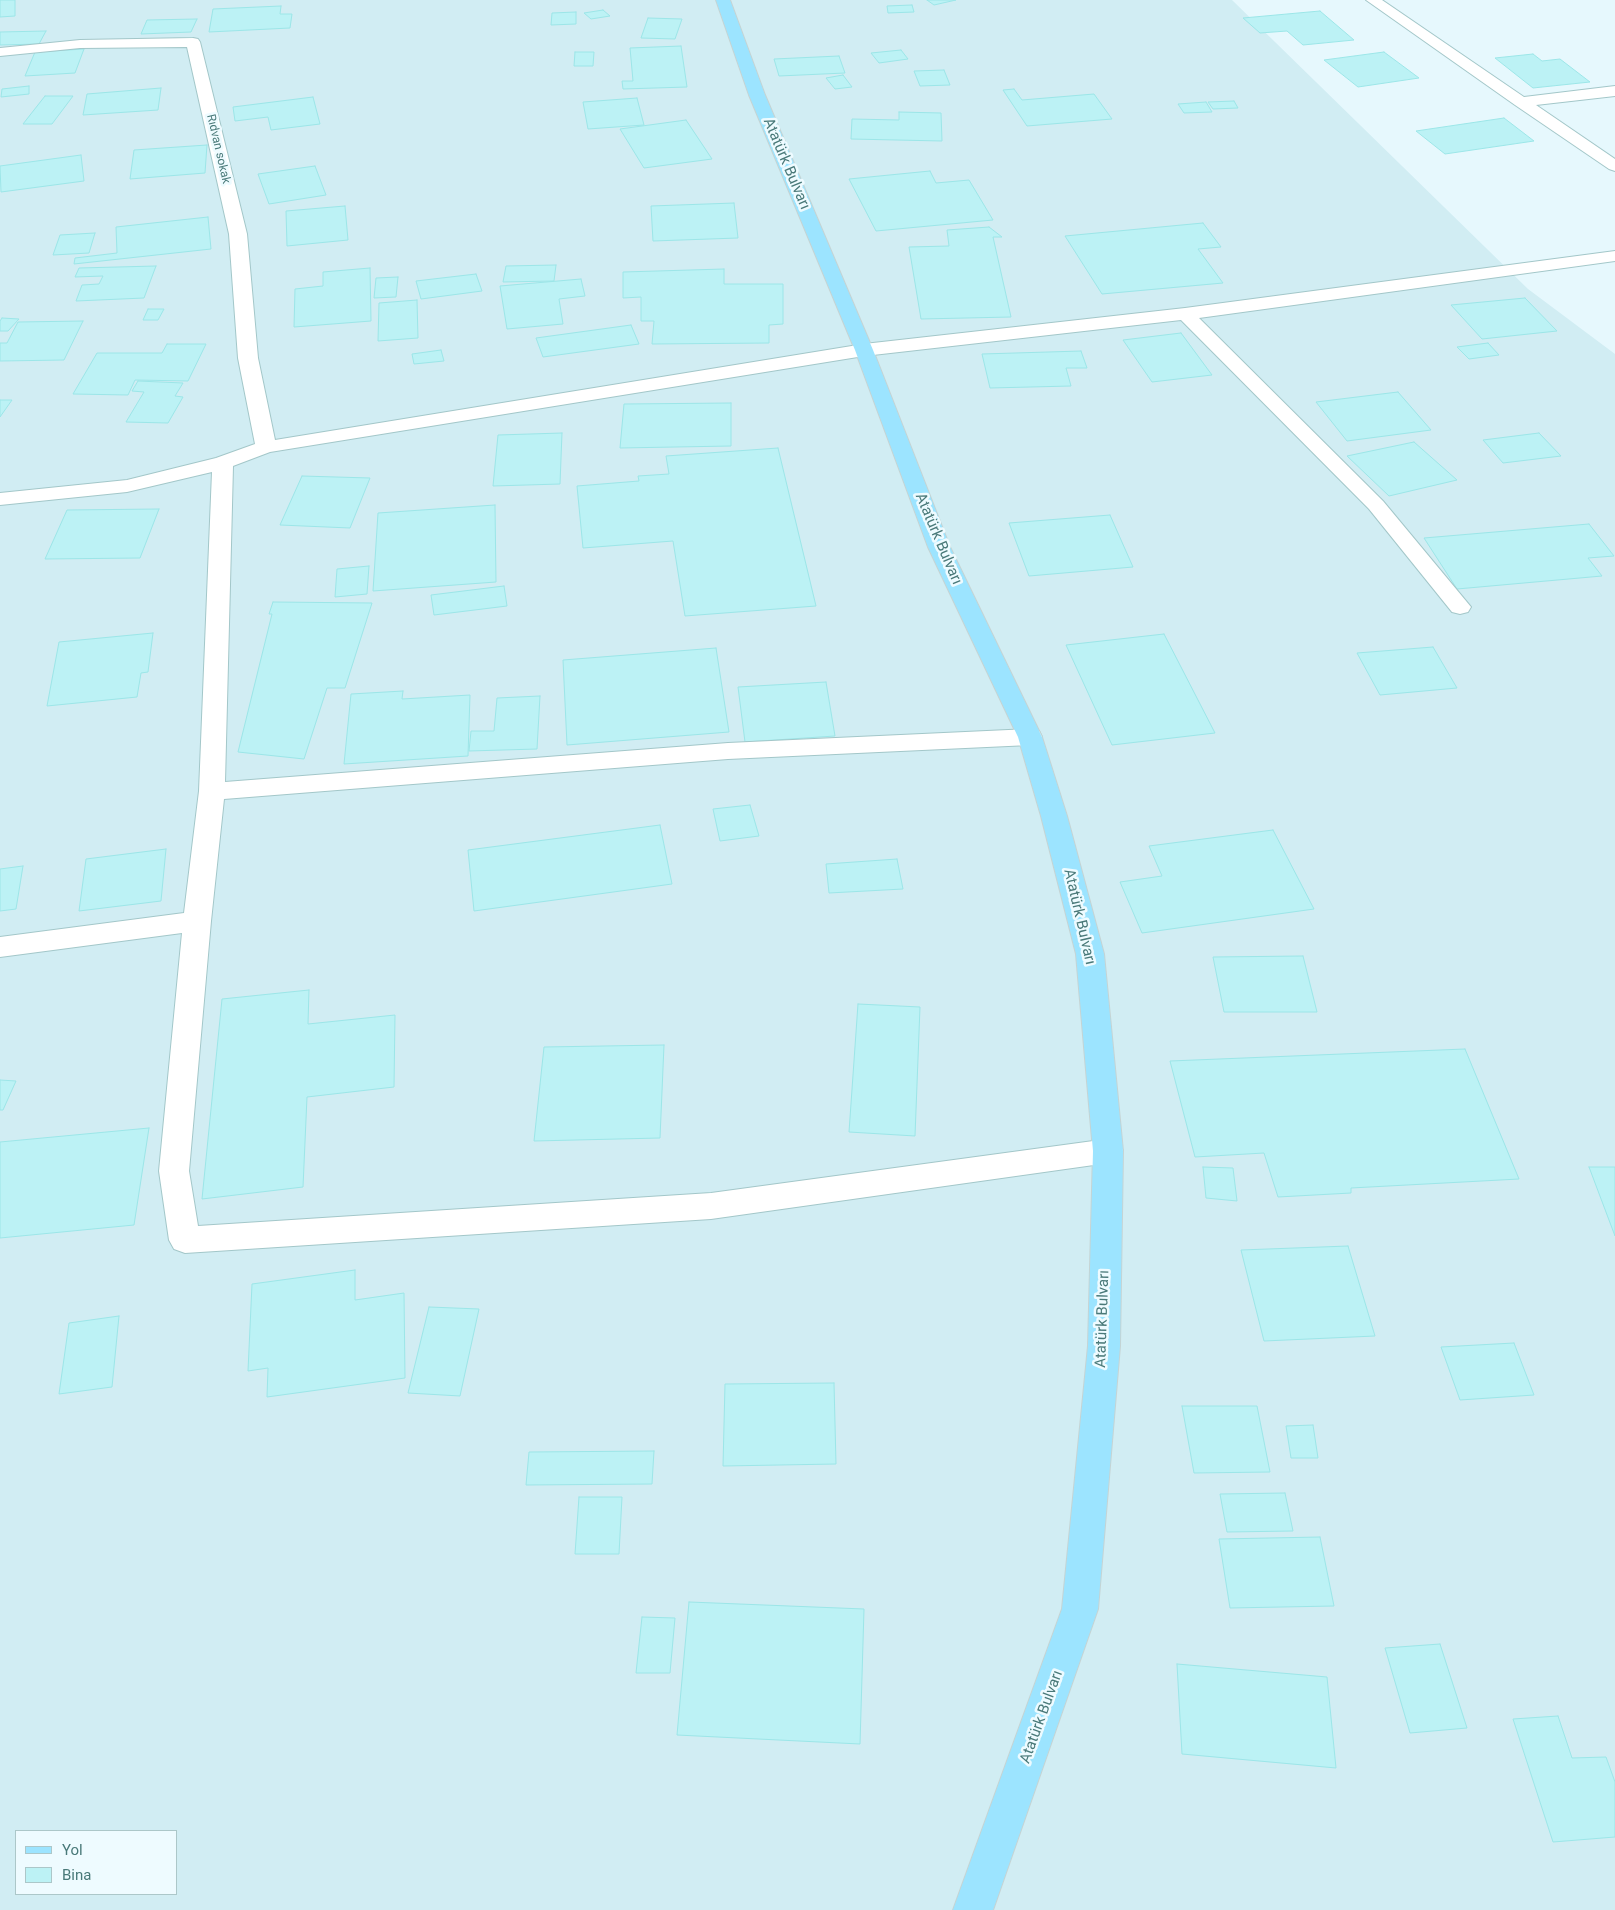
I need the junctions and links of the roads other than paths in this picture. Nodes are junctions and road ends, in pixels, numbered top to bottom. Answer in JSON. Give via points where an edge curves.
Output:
{"nodes":[{"id":1,"x":724,"y":0,"type":"edge"},
{"id":2,"x":1373,"y":0,"type":"edge"},
{"id":3,"x":0,"y":52,"type":"edge"},
{"id":4,"x":1615,"y":91,"type":"edge"},
{"id":5,"x":1520,"y":102,"type":"junction"},
{"id":6,"x":1615,"y":166,"type":"edge"},
{"id":7,"x":1615,"y":256,"type":"edge"},
{"id":8,"x":1185,"y":314,"type":"junction"},
{"id":9,"x":864,"y":350,"type":"junction"},
{"id":10,"x":266,"y":447,"type":"junction"},
{"id":11,"x":223,"y":463,"type":"junction"},
{"id":12,"x":0,"y":499,"type":"edge"},
{"id":13,"x":1460,"y":606,"type":"dead end"},
{"id":14,"x":1030,"y":737,"type":"junction"},
{"id":15,"x":212,"y":791,"type":"junction"},
{"id":16,"x":197,"y":921,"type":"junction"},
{"id":17,"x":0,"y":947,"type":"edge"},
{"id":18,"x":1108,"y":1151,"type":"junction"},
{"id":19,"x":973,"y":1910,"type":"edge"}],
"edges":[{"from":1,"to":9,"type":"main road","name":"Atatürk Bulvarı","via":[[757,95]]},
{"from":2,"to":5,"type":"street"},
{"from":3,"to":10,"type":"street","name":"Rıdvan sokak","via":[[80,44],[193,42],[238,234],[248,358]]},
{"from":4,"to":5,"type":"street"},
{"from":5,"to":6,"type":"street"},
{"from":7,"to":8,"type":"street"},
{"from":8,"to":9,"type":"street"},
{"from":8,"to":13,"type":"street","via":[[1376,505]]},
{"from":9,"to":10,"type":"street"},
{"from":9,"to":14,"type":"main road","name":"Atatürk Bulvarı","via":[[939,547]]},
{"from":10,"to":11,"type":"street"},
{"from":11,"to":12,"type":"street","via":[[127,486]]},
{"from":11,"to":15,"type":"street"},
{"from":14,"to":15,"type":"street","via":[[728,751]]},
{"from":14,"to":18,"type":"main road","name":"Atatürk Bulvarı","via":[[1090,954]]},
{"from":15,"to":16,"type":"street"},
{"from":16,"to":17,"type":"street"},
{"from":16,"to":18,"type":"street","via":[[174,1170],[185,1240],[711,1206]]},
{"from":18,"to":19,"type":"main road","name":"Atatürk Bulvarı","via":[[1104,1346],[1080,1609]]}]}
